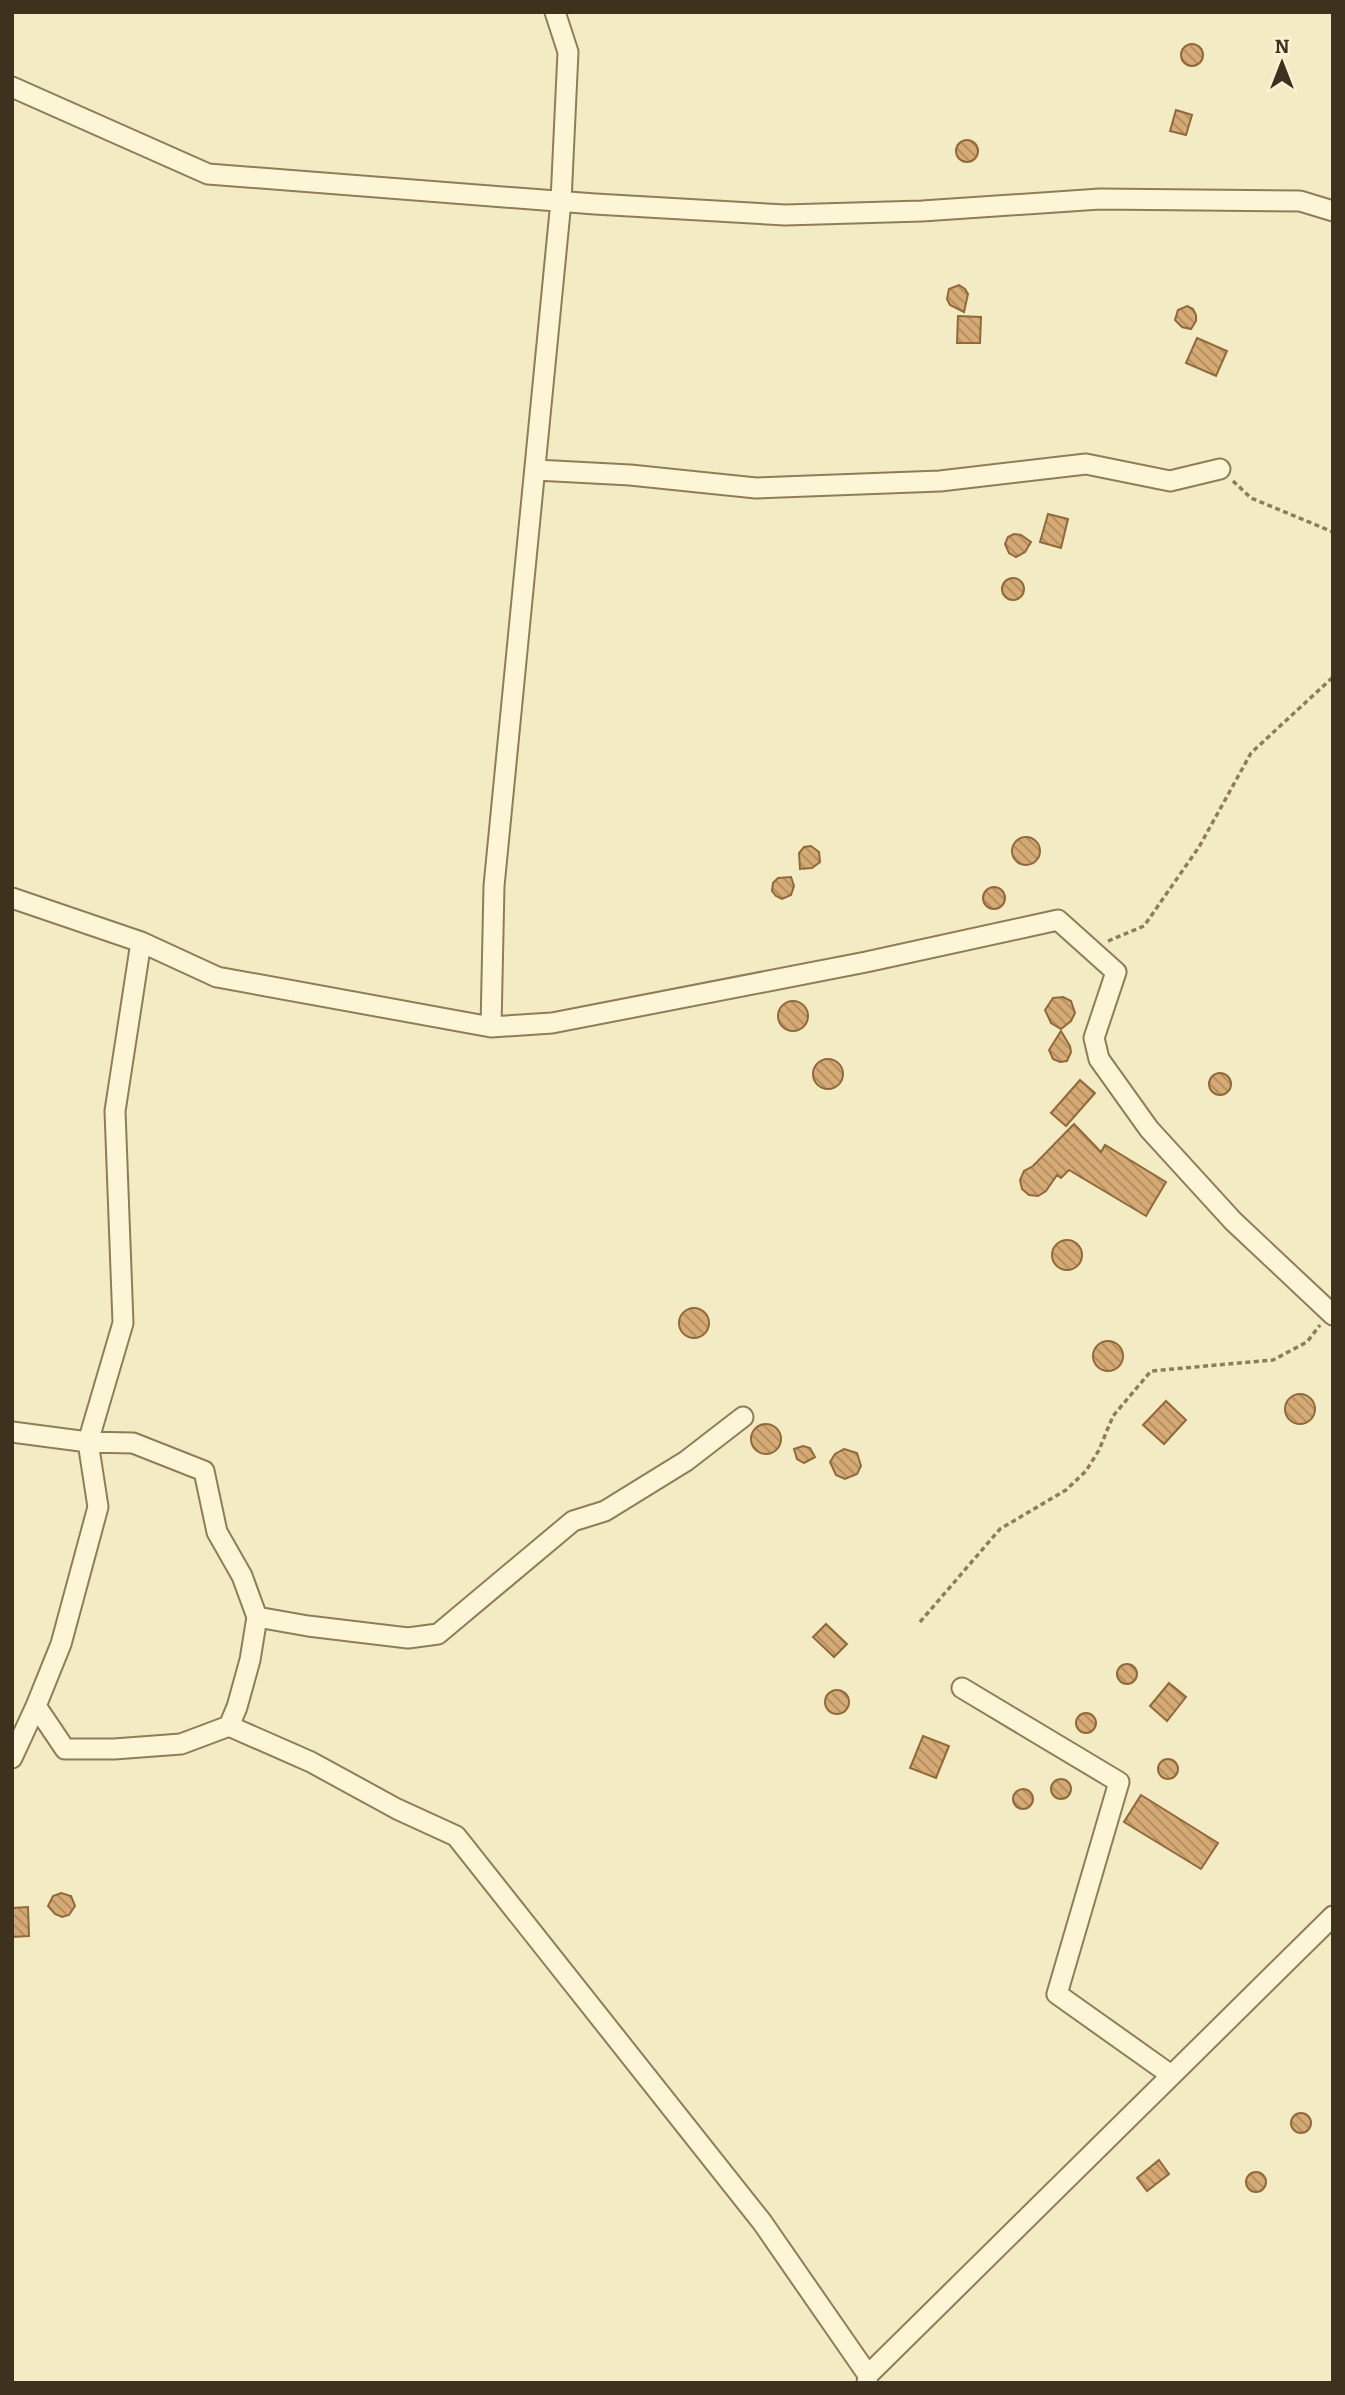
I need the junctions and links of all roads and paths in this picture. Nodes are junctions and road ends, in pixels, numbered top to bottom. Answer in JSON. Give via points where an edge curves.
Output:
{"nodes":[{"id":1,"x":555,"y":12,"type":"edge"},
{"id":2,"x":12,"y":87,"type":"edge"},
{"id":3,"x":561,"y":201,"type":"junction"},
{"id":4,"x":1333,"y":211,"type":"edge"},
{"id":5,"x":1220,"y":469,"type":"joint"},
{"id":6,"x":536,"y":470,"type":"junction"},
{"id":7,"x":1333,"y":532,"type":"edge"},
{"id":8,"x":1333,"y":677,"type":"edge"},
{"id":9,"x":12,"y":898,"type":"edge"},
{"id":10,"x":141,"y":942,"type":"junction"},
{"id":11,"x":1090,"y":948,"type":"junction"},
{"id":12,"x":491,"y":1027,"type":"junction"},
{"id":13,"x":1331,"y":1313,"type":"edge"},
{"id":14,"x":743,"y":1417,"type":"dead end"},
{"id":15,"x":12,"y":1432,"type":"edge"},
{"id":16,"x":88,"y":1442,"type":"junction"},
{"id":17,"x":257,"y":1617,"type":"junction"},
{"id":18,"x":920,"y":1622,"type":"dead end"},
{"id":19,"x":962,"y":1688,"type":"dead end"},
{"id":20,"x":36,"y":1706,"type":"junction"},
{"id":21,"x":229,"y":1726,"type":"junction"},
{"id":22,"x":12,"y":1758,"type":"edge"},
{"id":23,"x":1333,"y":1916,"type":"edge"},
{"id":24,"x":1171,"y":2075,"type":"junction"},
{"id":25,"x":868,"y":2379,"type":"edge"}],
"edges":[{"from":1,"to":3,"type":"street","via":[[568,52]]},
{"from":2,"to":3,"type":"street","via":[[208,174]]},
{"from":3,"to":4,"type":"street","via":[[785,215],[1100,199],[1300,201]]},
{"from":3,"to":6,"type":"street"},
{"from":5,"to":6,"type":"street","via":[[1170,481],[1086,464],[940,481],[756,488]]},
{"from":5,"to":7,"type":"path","via":[[1251,498]]},
{"from":6,"to":12,"type":"street","via":[[494,886]]},
{"from":8,"to":11,"type":"path","via":[[1251,754],[1199,847],[1144,926]]},
{"from":9,"to":10,"type":"street"},
{"from":10,"to":12,"type":"street","via":[[217,977]]},
{"from":10,"to":16,"type":"street","via":[[115,1111],[123,1323]]},
{"from":11,"to":12,"type":"street","via":[[1058,920],[552,1023]]},
{"from":11,"to":13,"type":"street","via":[[1116,972],[1094,1038],[1099,1059],[1149,1129],[1233,1221]]},
{"from":13,"to":18,"type":"path","via":[[1307,1342],[1273,1360],[1151,1371],[1112,1416],[1086,1471],[1066,1490],[1000,1529]]},
{"from":14,"to":17,"type":"street","via":[[686,1461],[605,1511],[573,1521],[438,1634],[408,1639]]},
{"from":15,"to":16,"type":"street"},
{"from":16,"to":17,"type":"street","via":[[133,1443],[204,1471],[217,1532]]},
{"from":16,"to":20,"type":"street","via":[[98,1507],[61,1644]]},
{"from":17,"to":21,"type":"street","via":[[250,1660]]},
{"from":19,"to":24,"type":"street","via":[[1119,1782],[1056,1994]]},
{"from":20,"to":21,"type":"street","via":[[65,1749],[181,1744]]},
{"from":20,"to":22,"type":"street"},
{"from":21,"to":25,"type":"street","via":[[456,1836],[762,2222]]},
{"from":23,"to":24,"type":"street"},
{"from":24,"to":25,"type":"street"}]}
